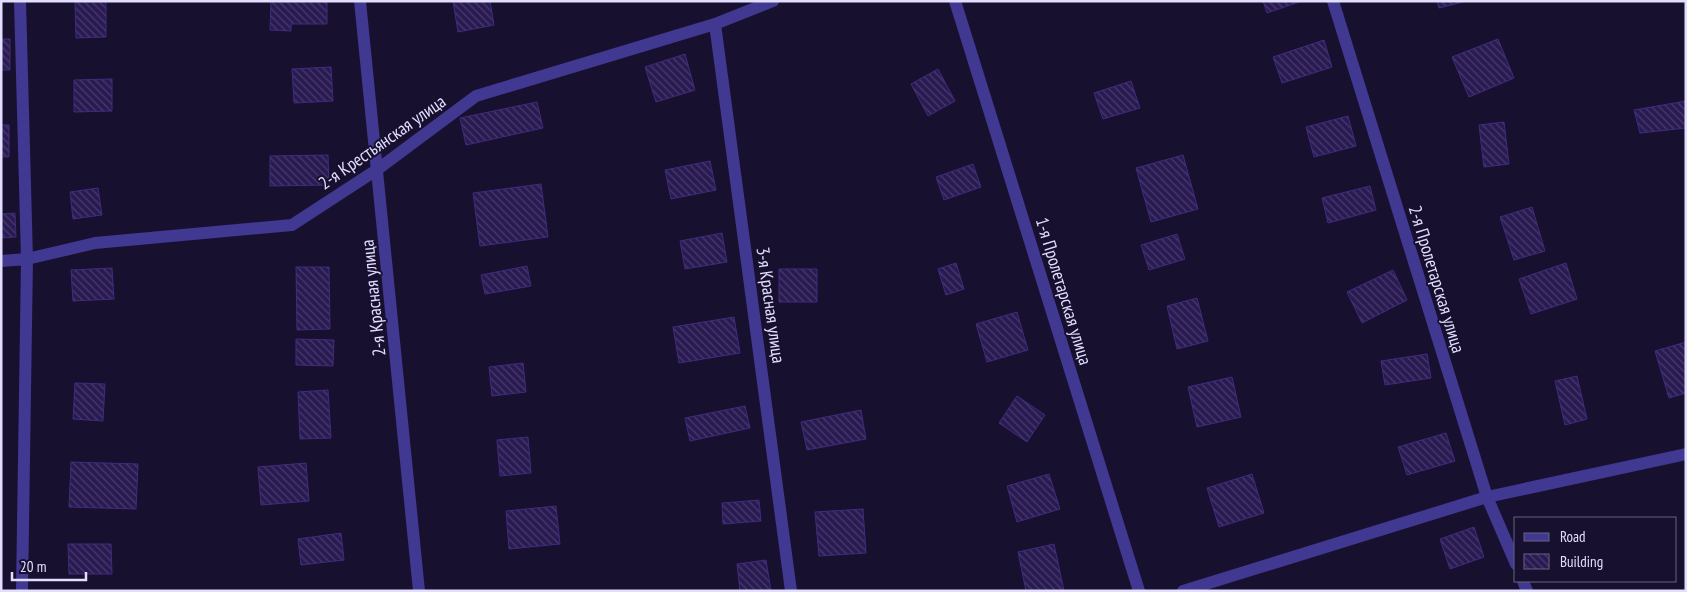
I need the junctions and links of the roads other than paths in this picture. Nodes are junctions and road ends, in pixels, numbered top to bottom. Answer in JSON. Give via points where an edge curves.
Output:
{"nodes":[{"id":1,"x":20,"y":1,"type":"edge"},
{"id":2,"x":360,"y":1,"type":"edge"},
{"id":3,"x":773,"y":1,"type":"edge"},
{"id":4,"x":955,"y":1,"type":"edge"},
{"id":5,"x":1333,"y":1,"type":"edge"},
{"id":6,"x":715,"y":24,"type":"junction"},
{"id":7,"x":378,"y":169,"type":"junction"},
{"id":8,"x":27,"y":259,"type":"junction"},
{"id":9,"x":1,"y":261,"type":"edge"},
{"id":10,"x":1686,"y":454,"type":"edge"},
{"id":11,"x":1487,"y":497,"type":"junction"},
{"id":12,"x":1514,"y":559,"type":"edge"},
{"id":13,"x":22,"y":591,"type":"edge"},
{"id":14,"x":419,"y":591,"type":"edge"},
{"id":15,"x":791,"y":591,"type":"edge"},
{"id":16,"x":1139,"y":591,"type":"edge"},
{"id":17,"x":1184,"y":591,"type":"edge"}],
"edges":[{"from":1,"to":8,"type":"street"},
{"from":2,"to":7,"type":"street","name":"2-я Красная улица"},
{"from":3,"to":6,"type":"street","name":"2-я Крестьянская улица"},
{"from":4,"to":16,"type":"street","name":"1-я Пролетарская улица"},
{"from":5,"to":11,"type":"street","name":"2-я Пролетарская улица"},
{"from":6,"to":7,"type":"street","name":"2-я Крестьянская улица","via":[[476,96]]},
{"from":6,"to":15,"type":"street","name":"3-я Красная улица"},
{"from":7,"to":8,"type":"street","name":"2-я Крестьянская улица","via":[[292,225],[95,243]]},
{"from":7,"to":14,"type":"street","name":"2-я Красная улица"},
{"from":8,"to":9,"type":"street","name":"2-я Крестьянская улица"},
{"from":8,"to":13,"type":"street"},
{"from":10,"to":11,"type":"street"},
{"from":11,"to":12,"type":"street","name":"2-я Пролетарская улица"},
{"from":11,"to":17,"type":"street"}]}
